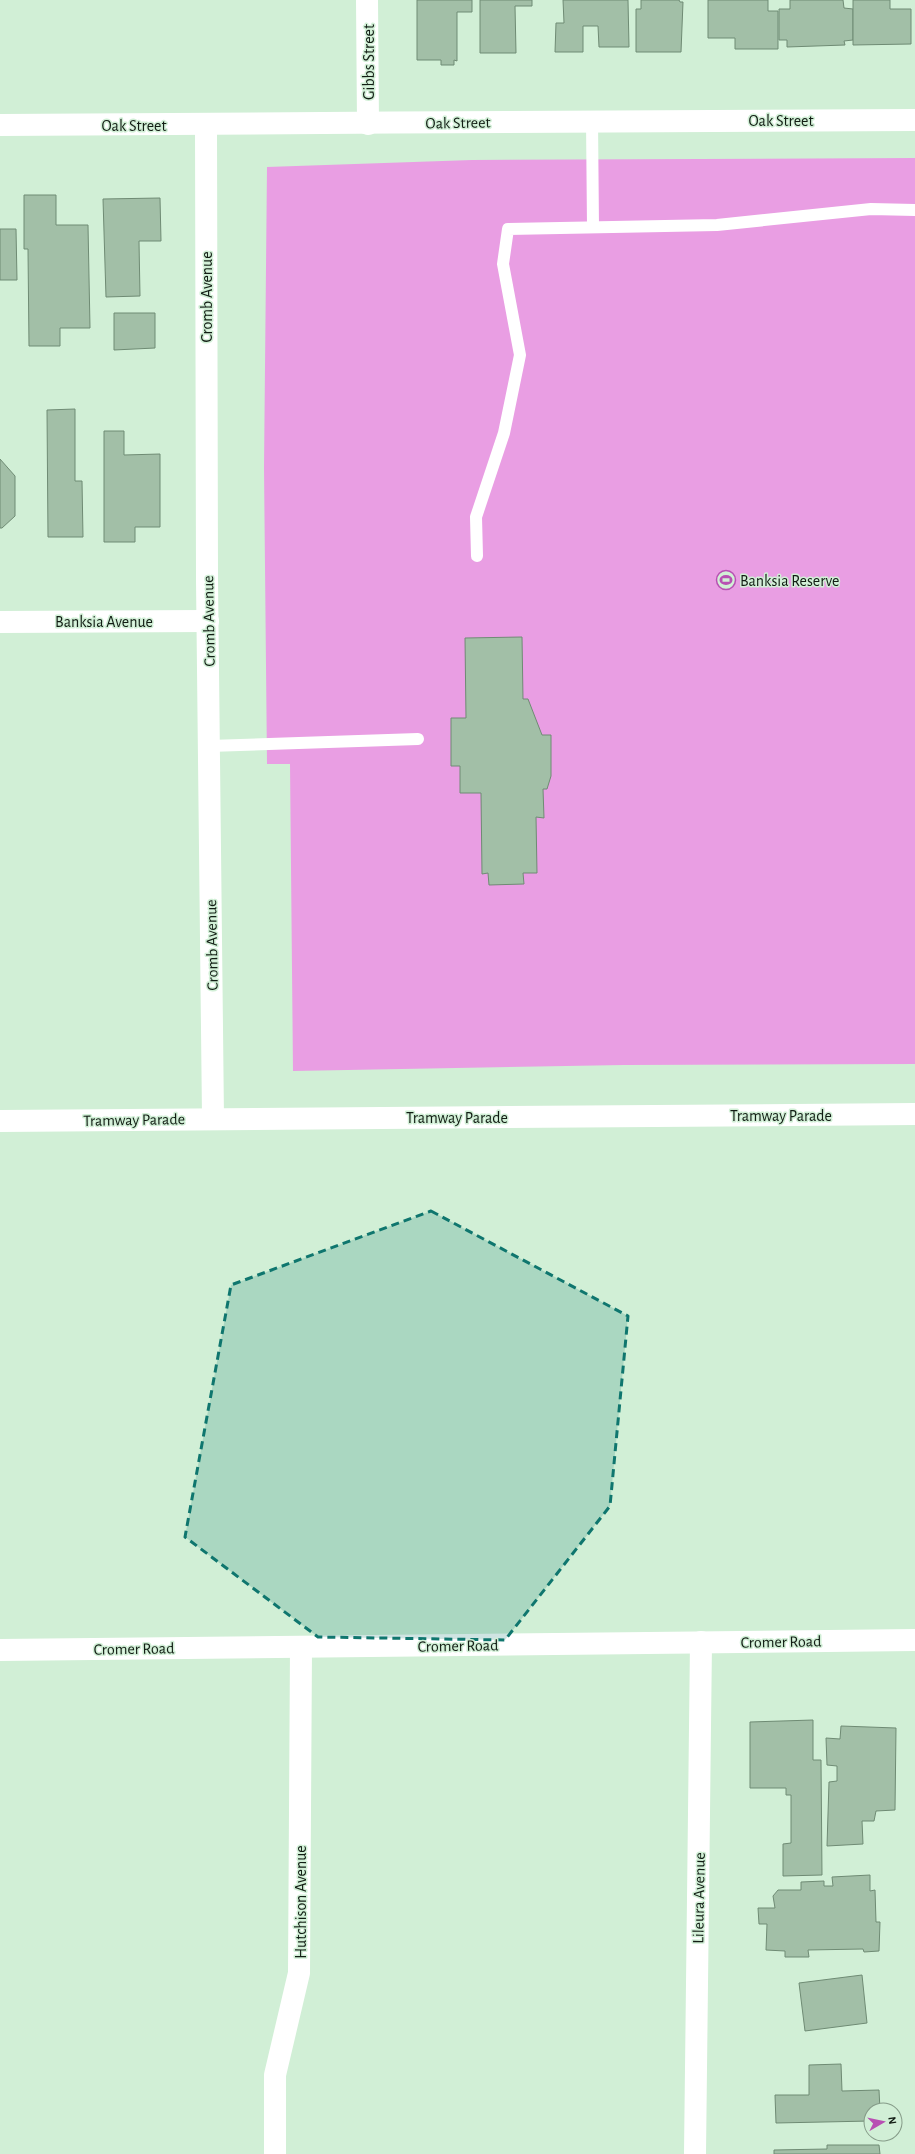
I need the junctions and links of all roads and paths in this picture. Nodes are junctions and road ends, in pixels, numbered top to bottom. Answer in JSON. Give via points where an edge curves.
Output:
{"nodes":[{"id":1,"x":368,"y":0,"type":"edge"},
{"id":2,"x":592,"y":120,"type":"junction"},
{"id":3,"x":915,"y":120,"type":"edge"},
{"id":4,"x":368,"y":124,"type":"junction"},
{"id":5,"x":0,"y":125,"type":"edge"},
{"id":6,"x":206,"y":125,"type":"junction"},
{"id":7,"x":915,"y":210,"type":"edge"},
{"id":8,"x":593,"y":227,"type":"junction"},
{"id":9,"x":477,"y":556,"type":"dead end"},
{"id":10,"x":208,"y":620,"type":"junction"},
{"id":11,"x":0,"y":622,"type":"edge"},
{"id":12,"x":418,"y":738,"type":"dead end"},
{"id":13,"x":209,"y":746,"type":"junction"},
{"id":14,"x":915,"y":1114,"type":"edge"},
{"id":15,"x":213,"y":1118,"type":"junction"},
{"id":16,"x":0,"y":1121,"type":"edge"},
{"id":17,"x":915,"y":1640,"type":"edge"},
{"id":18,"x":701,"y":1642,"type":"junction"},
{"id":19,"x":301,"y":1647,"type":"junction"},
{"id":20,"x":0,"y":1650,"type":"edge"},
{"id":21,"x":275,"y":2154,"type":"edge"},
{"id":22,"x":695,"y":2154,"type":"edge"}],
"edges":[{"from":1,"to":4,"type":"street","name":"Gibbs Street"},
{"from":2,"to":3,"type":"street","name":"Oak Street"},
{"from":2,"to":4,"type":"street","name":"Oak Street"},
{"from":2,"to":8,"type":"lane"},
{"from":4,"to":6,"type":"street","name":"Oak Street"},
{"from":5,"to":6,"type":"street","name":"Oak Street"},
{"from":6,"to":10,"type":"street","name":"Cromb Avenue"},
{"from":7,"to":8,"type":"lane","via":[[871,209],[717,225]]},
{"from":8,"to":9,"type":"lane","via":[[508,229],[503,264],[520,355],[504,433],[476,517]]},
{"from":10,"to":11,"type":"street","name":"Banksia Avenue"},
{"from":10,"to":13,"type":"street","name":"Cromb Avenue"},
{"from":12,"to":13,"type":"lane"},
{"from":13,"to":15,"type":"street","name":"Cromb Avenue"},
{"from":14,"to":15,"type":"street","name":"Tramway Parade"},
{"from":15,"to":16,"type":"street","name":"Tramway Parade"},
{"from":17,"to":18,"type":"street","name":"Cromer Road"},
{"from":18,"to":19,"type":"street","name":"Cromer Road"},
{"from":18,"to":22,"type":"street","name":"Lileura Avenue"},
{"from":19,"to":20,"type":"street","name":"Cromer Road"},
{"from":19,"to":21,"type":"street","name":"Hutchison Avenue","via":[[299,1974],[275,2075]]}]}
